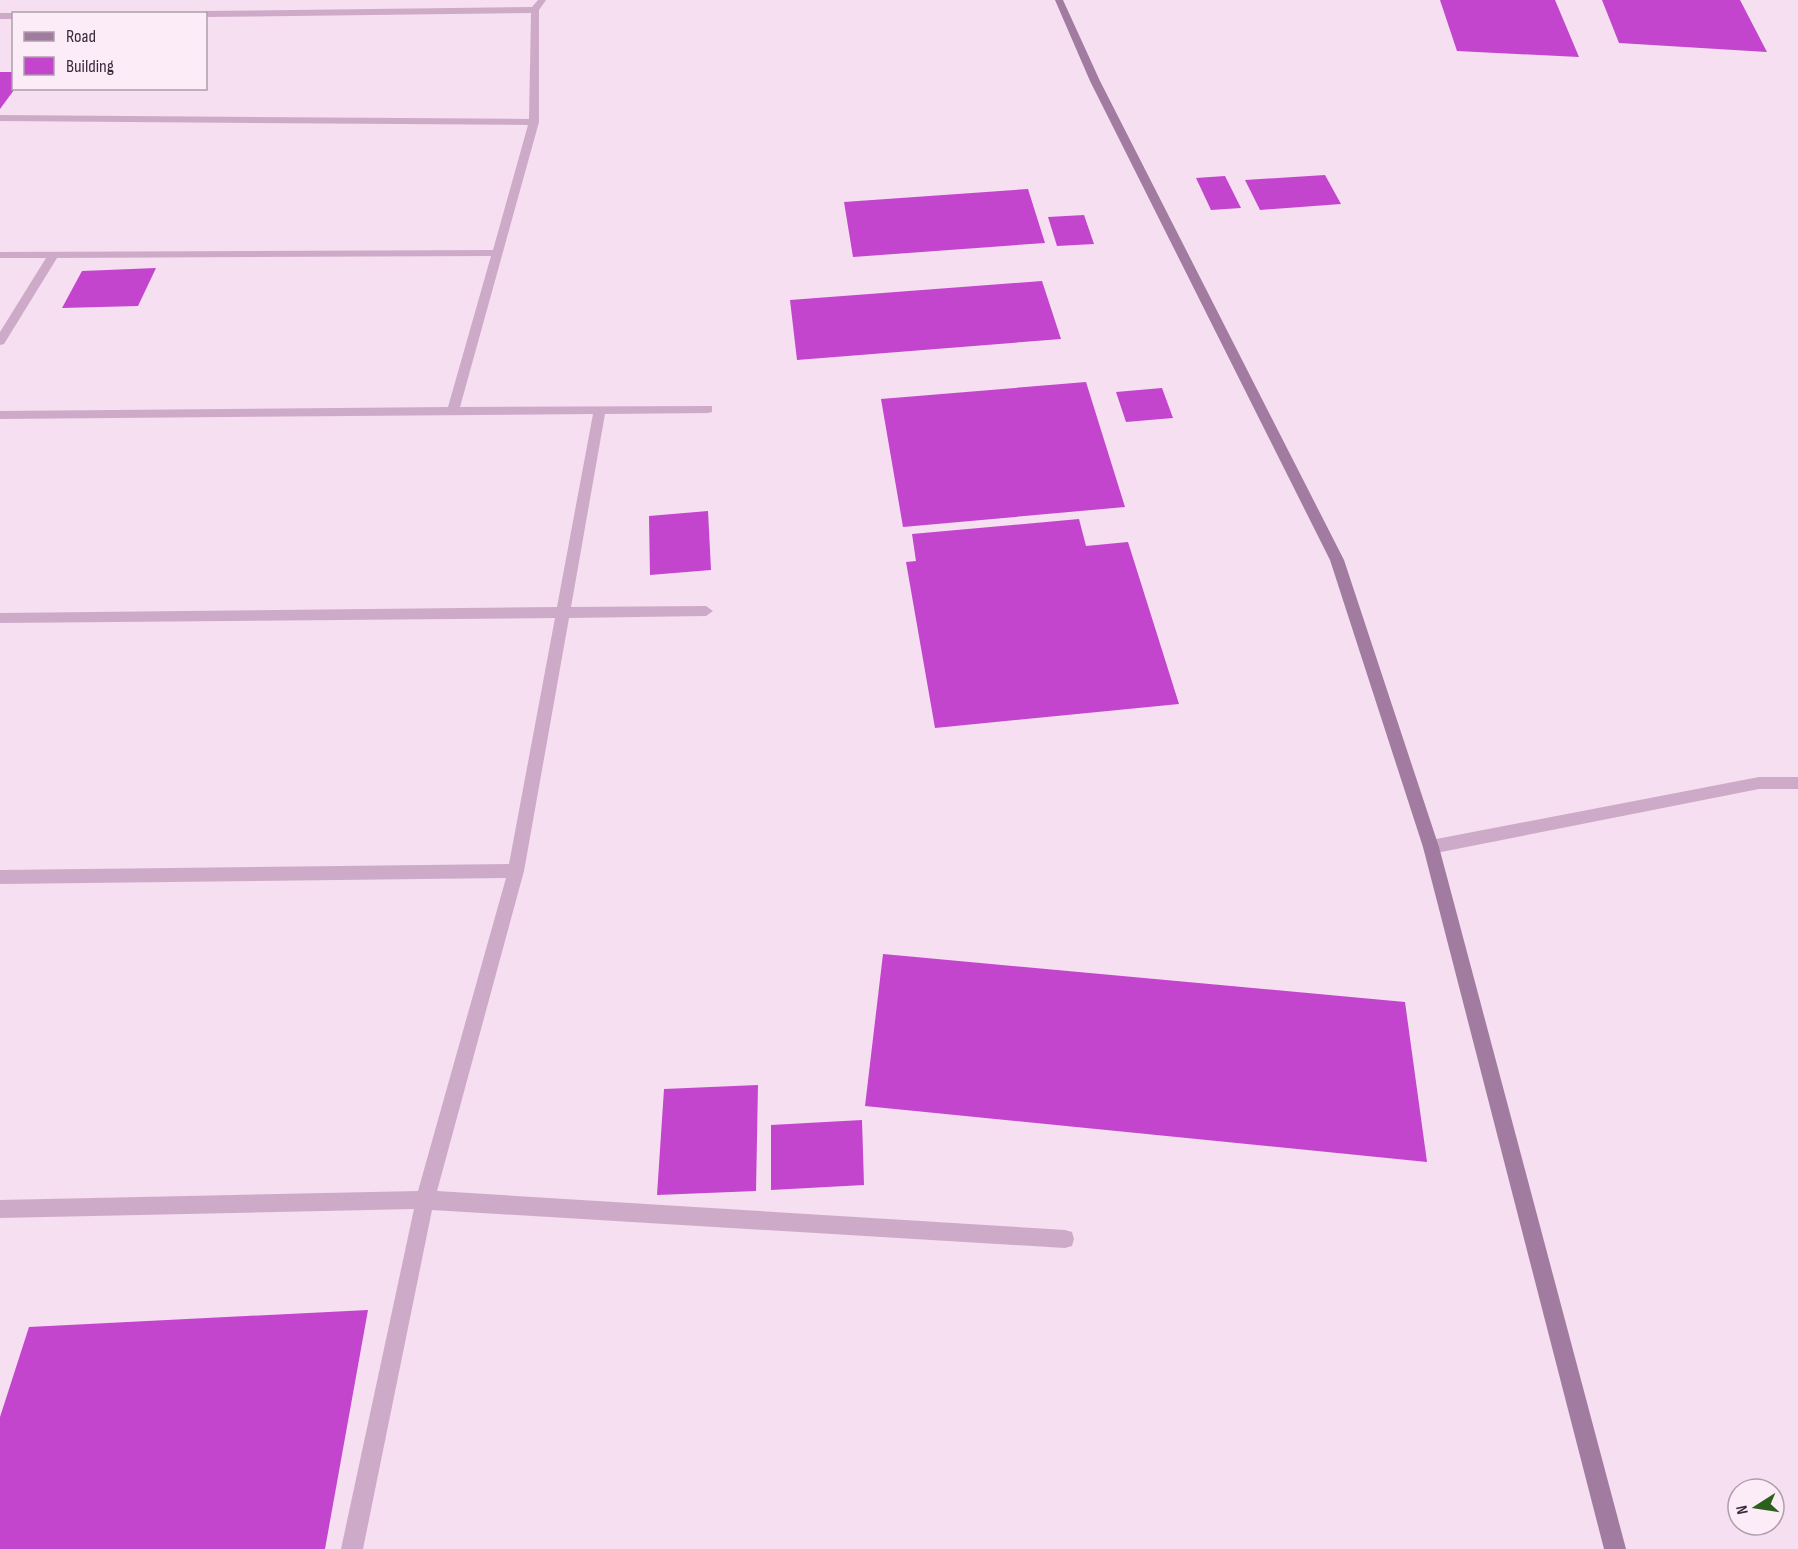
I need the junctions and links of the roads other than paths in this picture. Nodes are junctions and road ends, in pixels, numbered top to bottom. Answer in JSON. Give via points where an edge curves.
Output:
{"nodes":[{"id":1,"x":542,"y":0,"type":"edge"},
{"id":2,"x":1059,"y":0,"type":"edge"},
{"id":3,"x":535,"y":10,"type":"junction"},
{"id":4,"x":207,"y":14,"type":"edge"},
{"id":5,"x":0,"y":118,"type":"edge"},
{"id":6,"x":534,"y":122,"type":"junction"},
{"id":7,"x":497,"y":253,"type":"junction"},
{"id":8,"x":0,"y":255,"type":"edge"},
{"id":9,"x":52,"y":257,"type":"junction"},
{"id":10,"x":0,"y":341,"type":"edge"},
{"id":11,"x":708,"y":409,"type":"dead end"},
{"id":12,"x":600,"y":410,"type":"junction"},
{"id":13,"x":453,"y":411,"type":"junction"},
{"id":14,"x":0,"y":415,"type":"edge"},
{"id":15,"x":706,"y":611,"type":"dead end"},
{"id":16,"x":563,"y":613,"type":"junction"},
{"id":17,"x":0,"y":618,"type":"edge"},
{"id":18,"x":1798,"y":783,"type":"edge"},
{"id":19,"x":1431,"y":848,"type":"junction"},
{"id":20,"x":516,"y":871,"type":"junction"},
{"id":21,"x":0,"y":877,"type":"edge"},
{"id":22,"x":425,"y":1200,"type":"junction"},
{"id":23,"x":0,"y":1209,"type":"edge"},
{"id":24,"x":1065,"y":1239,"type":"dead end"},
{"id":25,"x":352,"y":1549,"type":"edge"},
{"id":26,"x":1615,"y":1549,"type":"edge"}],
"edges":[{"from":1,"to":3,"type":"street"},
{"from":2,"to":19,"type":"main road","via":[[1095,81],[1337,560]]},
{"from":3,"to":4,"type":"street"},
{"from":3,"to":6,"type":"street"},
{"from":5,"to":6,"type":"street"},
{"from":6,"to":7,"type":"street"},
{"from":7,"to":9,"type":"street"},
{"from":7,"to":13,"type":"street"},
{"from":8,"to":9,"type":"street"},
{"from":9,"to":10,"type":"street"},
{"from":11,"to":12,"type":"street"},
{"from":12,"to":13,"type":"street"},
{"from":12,"to":16,"type":"street"},
{"from":13,"to":14,"type":"street"},
{"from":15,"to":16,"type":"street"},
{"from":16,"to":17,"type":"street"},
{"from":16,"to":20,"type":"street"},
{"from":18,"to":19,"type":"street","via":[[1759,783]]},
{"from":19,"to":26,"type":"main road"},
{"from":20,"to":21,"type":"street"},
{"from":20,"to":22,"type":"street"},
{"from":22,"to":23,"type":"street"},
{"from":22,"to":24,"type":"street"},
{"from":22,"to":25,"type":"street"}]}
